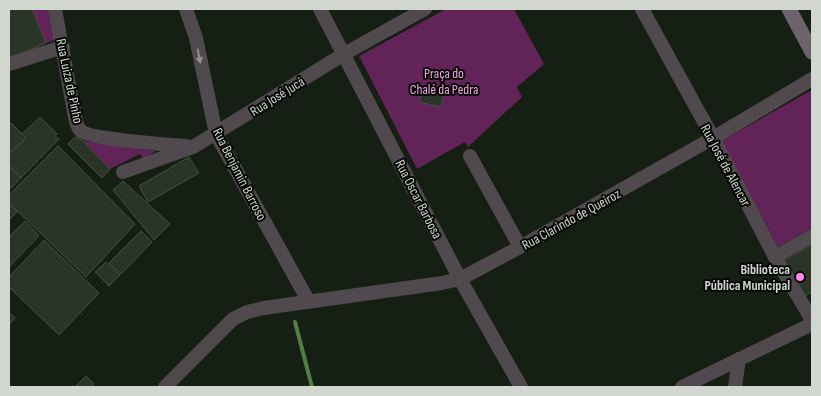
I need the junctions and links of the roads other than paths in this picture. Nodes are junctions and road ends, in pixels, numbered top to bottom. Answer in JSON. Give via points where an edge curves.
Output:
{"nodes":[{"id":1,"x":55,"y":9,"type":"edge"},
{"id":2,"x":186,"y":9,"type":"edge"},
{"id":3,"x":320,"y":9,"type":"edge"},
{"id":4,"x":425,"y":9,"type":"edge"},
{"id":5,"x":642,"y":9,"type":"edge"},
{"id":6,"x":789,"y":9,"type":"edge"},
{"id":7,"x":63,"y":46,"type":"junction"},
{"id":8,"x":812,"y":52,"type":"edge"},
{"id":9,"x":344,"y":54,"type":"junction"},
{"id":10,"x":9,"y":64,"type":"edge"},
{"id":11,"x":812,"y":79,"type":"edge"},
{"id":12,"x":216,"y":134,"type":"junction"},
{"id":13,"x":713,"y":138,"type":"junction"},
{"id":14,"x":193,"y":147,"type":"junction"},
{"id":15,"x":470,"y":156,"type":"dead end"},
{"id":16,"x":123,"y":172,"type":"dead end"},
{"id":17,"x":812,"y":236,"type":"edge"},
{"id":18,"x":520,"y":247,"type":"junction"},
{"id":19,"x":775,"y":257,"type":"junction"},
{"id":20,"x":460,"y":279,"type":"junction"},
{"id":21,"x":309,"y":302,"type":"junction"},
{"id":22,"x":812,"y":322,"type":"edge"},
{"id":23,"x":739,"y":359,"type":"junction"},
{"id":24,"x":165,"y":387,"type":"edge"},
{"id":25,"x":521,"y":387,"type":"edge"},
{"id":26,"x":682,"y":387,"type":"edge"},
{"id":27,"x":736,"y":387,"type":"edge"}],
"edges":[{"from":1,"to":7,"type":"street","name":"Rua Luiza de Pinho"},
{"from":2,"to":12,"type":"street","name":"Rua Benjamin Barroso","one_way":true,"via":[[196,38]]},
{"from":3,"to":9,"type":"street","name":"Rua Oscar Barbosa"},
{"from":4,"to":9,"type":"street","name":"Rua José Jucá"},
{"from":5,"to":13,"type":"street","name":"Rua José de Alencar"},
{"from":6,"to":8,"type":"main road"},
{"from":7,"to":10,"type":"street"},
{"from":7,"to":14,"type":"street","name":"Rua Luiza de Pinho","via":[[75,117],[81,131],[114,139]]},
{"from":9,"to":12,"type":"street","name":"Rua José Jucá"},
{"from":9,"to":20,"type":"street","name":"Rua Oscar Barbosa"},
{"from":11,"to":13,"type":"street","name":"Rua Clarindo de Queiroz"},
{"from":12,"to":14,"type":"street","name":"Rua José Jucá"},
{"from":12,"to":21,"type":"street","name":"Rua Benjamin Barroso"},
{"from":13,"to":18,"type":"street","name":"Rua Clarindo de Queiroz"},
{"from":13,"to":19,"type":"street","name":"Rua José de Alencar"},
{"from":14,"to":16,"type":"street","name":"Rua José Jucá"},
{"from":15,"to":18,"type":"street"},
{"from":17,"to":19,"type":"street"},
{"from":18,"to":20,"type":"street","name":"Rua Clarindo de Queiroz"},
{"from":19,"to":22,"type":"street","name":"Rua José de Alencar"},
{"from":20,"to":21,"type":"street","name":"Rua Clarindo de Queiroz"},
{"from":20,"to":25,"type":"street","name":"Rua Oscar Barbosa"},
{"from":21,"to":24,"type":"street","name":"Rua Clarindo de Queiroz","via":[[264,308],[233,319]]},
{"from":22,"to":23,"type":"street"},
{"from":23,"to":26,"type":"street"},
{"from":23,"to":27,"type":"street"}]}
